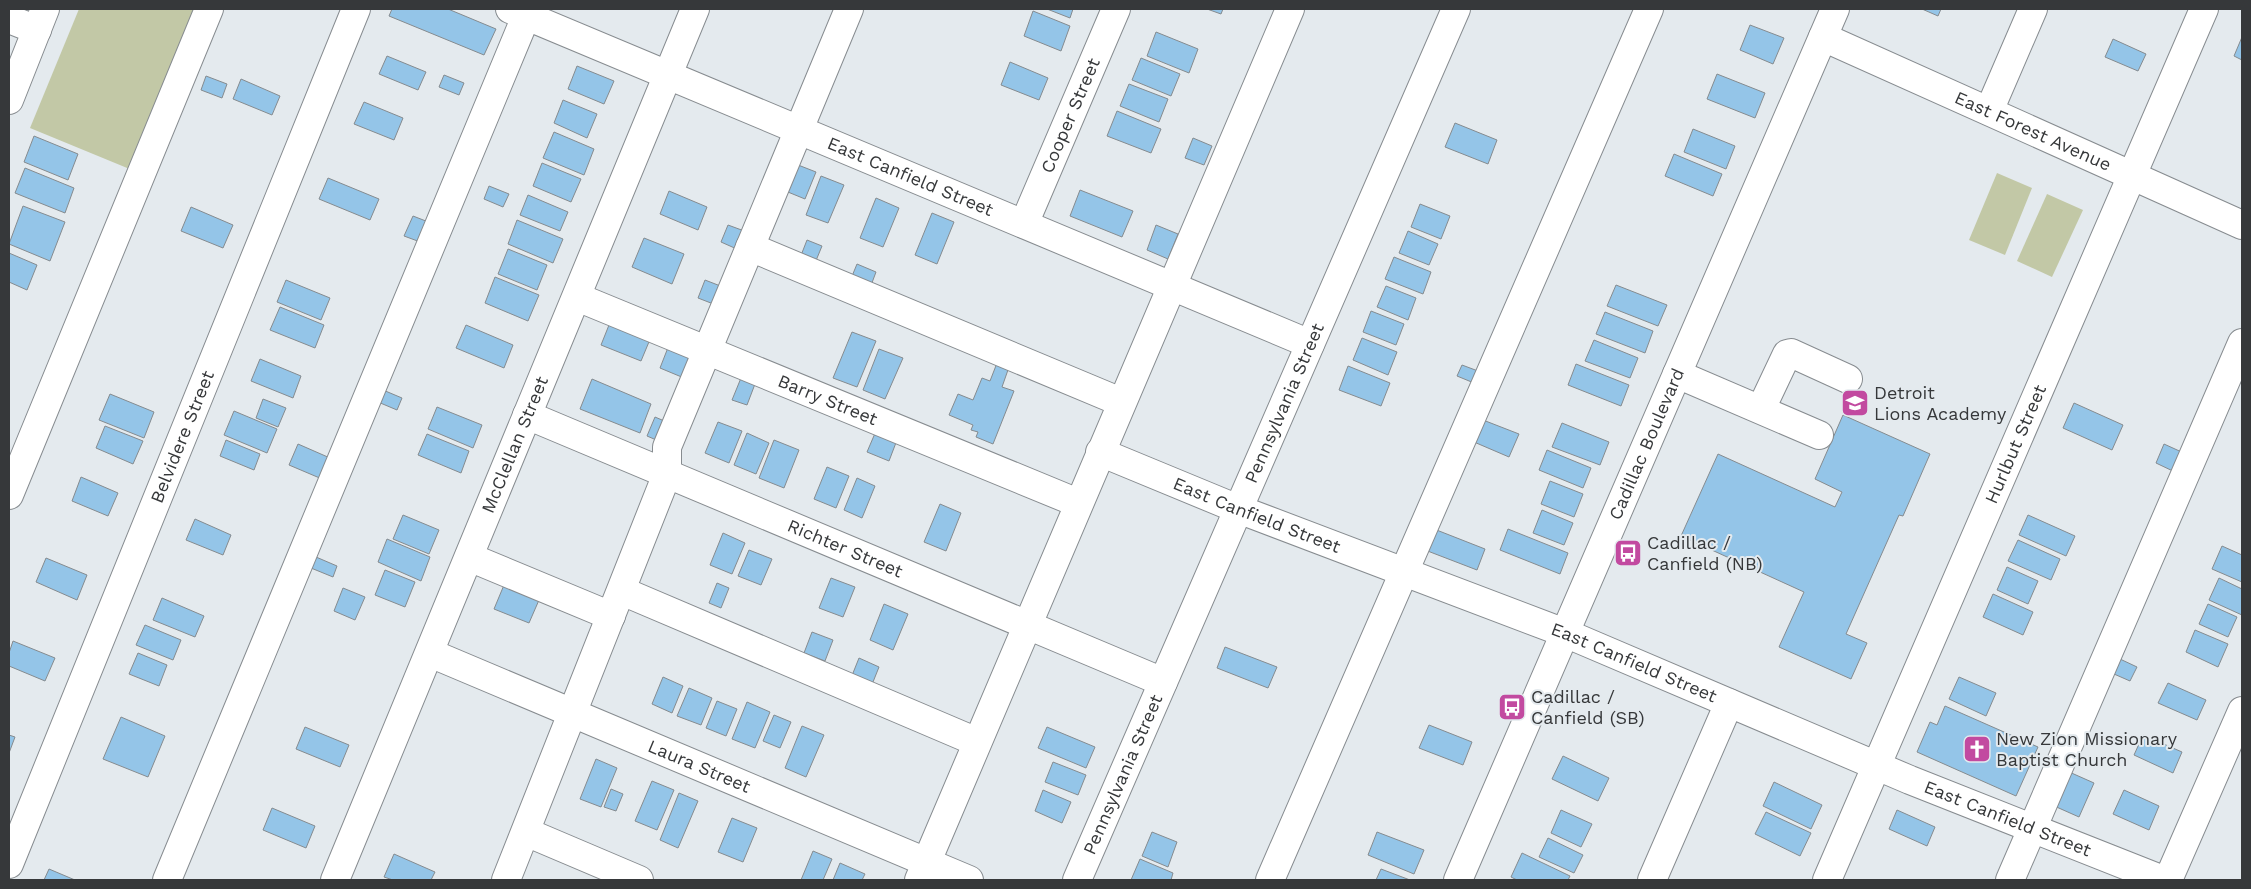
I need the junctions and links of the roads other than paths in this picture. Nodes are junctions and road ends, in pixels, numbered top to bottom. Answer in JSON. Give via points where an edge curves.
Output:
{"nodes":[{"id":1,"x":209,"y":9,"type":"edge"},
{"id":2,"x":356,"y":9,"type":"edge"},
{"id":3,"x":696,"y":9,"type":"edge"},
{"id":4,"x":849,"y":9,"type":"edge"},
{"id":5,"x":1116,"y":9,"type":"edge"},
{"id":6,"x":1290,"y":9,"type":"edge"},
{"id":7,"x":1456,"y":9,"type":"edge"},
{"id":8,"x":1649,"y":9,"type":"edge"},
{"id":9,"x":1835,"y":9,"type":"edge"},
{"id":10,"x":2033,"y":9,"type":"edge"},
{"id":11,"x":2204,"y":9,"type":"edge"},
{"id":12,"x":521,"y":11,"type":"edge"},
{"id":13,"x":9,"y":19,"type":"edge"},
{"id":14,"x":41,"y":19,"type":"edge"},
{"id":15,"x":1823,"y":37,"type":"junction"},
{"id":16,"x":668,"y":75,"type":"junction"},
{"id":17,"x":9,"y":100,"type":"edge"},
{"id":18,"x":1989,"y":110,"type":"junction"},
{"id":19,"x":798,"y":129,"type":"junction"},
{"id":20,"x":2132,"y":174,"type":"junction"},
{"id":21,"x":1024,"y":224,"type":"junction"},
{"id":22,"x":2242,"y":225,"type":"edge"},
{"id":23,"x":750,"y":247,"type":"junction"},
{"id":24,"x":1171,"y":286,"type":"junction"},
{"id":25,"x":577,"y":297,"type":"junction"},
{"id":26,"x":2242,"y":343,"type":"edge"},
{"id":27,"x":1310,"y":344,"type":"junction"},
{"id":28,"x":707,"y":350,"type":"junction"},
{"id":29,"x":1677,"y":374,"type":"junction"},
{"id":30,"x":1848,"y":379,"type":"dead end"},
{"id":31,"x":1121,"y":402,"type":"junction"},
{"id":32,"x":1760,"y":409,"type":"junction"},
{"id":33,"x":528,"y":416,"type":"junction"},
{"id":34,"x":1819,"y":435,"type":"dead end"},
{"id":35,"x":1100,"y":452,"type":"junction"},
{"id":36,"x":666,"y":474,"type":"junction"},
{"id":37,"x":9,"y":496,"type":"edge"},
{"id":38,"x":1078,"y":503,"type":"junction"},
{"id":39,"x":1238,"y":509,"type":"junction"},
{"id":40,"x":469,"y":557,"type":"junction"},
{"id":41,"x":1403,"y":572,"type":"junction"},
{"id":42,"x":622,"y":591,"type":"junction"},
{"id":43,"x":611,"y":616,"type":"junction"},
{"id":44,"x":1028,"y":625,"type":"junction"},
{"id":45,"x":1565,"y":633,"type":"junction"},
{"id":46,"x":430,"y":653,"type":"junction"},
{"id":47,"x":1163,"y":682,"type":"junction"},
{"id":48,"x":1729,"y":703,"type":"junction"},
{"id":49,"x":2242,"y":711,"type":"edge"},
{"id":50,"x":574,"y":713,"type":"junction"},
{"id":51,"x":978,"y":742,"type":"junction"},
{"id":52,"x":1876,"y":766,"type":"junction"},
{"id":53,"x":2033,"y":829,"type":"junction"},
{"id":54,"x":526,"y":832,"type":"junction"},
{"id":55,"x":9,"y":864,"type":"edge"},
{"id":56,"x":923,"y":872,"type":"edge"},
{"id":57,"x":167,"y":880,"type":"edge"},
{"id":58,"x":335,"y":880,"type":"edge"},
{"id":59,"x":506,"y":880,"type":"edge"},
{"id":60,"x":639,"y":880,"type":"edge"},
{"id":61,"x":969,"y":880,"type":"edge"},
{"id":62,"x":1077,"y":880,"type":"edge"},
{"id":63,"x":1270,"y":880,"type":"edge"},
{"id":64,"x":1458,"y":880,"type":"edge"},
{"id":65,"x":1652,"y":880,"type":"edge"},
{"id":66,"x":1827,"y":880,"type":"edge"},
{"id":67,"x":2010,"y":880,"type":"edge"},
{"id":68,"x":2163,"y":880,"type":"edge"},
{"id":69,"x":2168,"y":880,"type":"edge"}],
"edges":[{"from":1,"to":37,"type":"street"},
{"from":2,"to":55,"type":"street","name":"Belvidere Street"},
{"from":3,"to":16,"type":"street","name":"McClellan Street"},
{"from":4,"to":19,"type":"street"},
{"from":5,"to":21,"type":"street","name":"Cooper Street"},
{"from":6,"to":24,"type":"street"},
{"from":7,"to":27,"type":"street","name":"Pennsylvania Street"},
{"from":8,"to":41,"type":"street"},
{"from":9,"to":15,"type":"street","name":"Cadillac Boulevard"},
{"from":10,"to":18,"type":"street"},
{"from":11,"to":20,"type":"street","name":"Hurlbut Street"},
{"from":12,"to":16,"type":"street","name":"East Canfield Street"},
{"from":12,"to":57,"type":"street"},
{"from":13,"to":14,"type":"street"},
{"from":14,"to":17,"type":"street"},
{"from":15,"to":18,"type":"street","name":"East Forest Avenue"},
{"from":15,"to":29,"type":"street","name":"Cadillac Boulevard"},
{"from":16,"to":19,"type":"street","name":"East Canfield Street"},
{"from":16,"to":25,"type":"street","name":"McClellan Street"},
{"from":18,"to":20,"type":"street","name":"East Forest Avenue"},
{"from":19,"to":21,"type":"street","name":"East Canfield Street"},
{"from":19,"to":23,"type":"street"},
{"from":20,"to":22,"type":"street","name":"East Forest Avenue"},
{"from":20,"to":52,"type":"street","name":"Hurlbut Street"},
{"from":21,"to":24,"type":"street","name":"East Canfield Street"},
{"from":23,"to":28,"type":"street"},
{"from":23,"to":31,"type":"street"},
{"from":24,"to":27,"type":"street","name":"East Canfield Street"},
{"from":24,"to":31,"type":"street"},
{"from":25,"to":28,"type":"street","name":"Barry Street"},
{"from":25,"to":33,"type":"street","name":"McClellan Street"},
{"from":26,"to":53,"type":"street"},
{"from":27,"to":39,"type":"street","name":"Pennsylvania Street"},
{"from":28,"to":36,"type":"street","via":[[667,447]]},
{"from":28,"to":38,"type":"street","name":"Barry Street"},
{"from":29,"to":32,"type":"street"},
{"from":29,"to":45,"type":"street","name":"Cadillac Boulevard"},
{"from":30,"to":32,"type":"street","via":[[1787,354]]},
{"from":31,"to":35,"type":"street"},
{"from":32,"to":34,"type":"street"},
{"from":33,"to":36,"type":"street","name":"Richter Street"},
{"from":33,"to":40,"type":"street","name":"McClellan Street"},
{"from":35,"to":38,"type":"street"},
{"from":35,"to":39,"type":"street","name":"East Canfield Street"},
{"from":36,"to":42,"type":"street"},
{"from":36,"to":44,"type":"street","name":"Richter Street"},
{"from":38,"to":44,"type":"street"},
{"from":39,"to":41,"type":"street","name":"East Canfield Street"},
{"from":39,"to":47,"type":"street","name":"Pennsylvania Street"},
{"from":40,"to":43,"type":"street"},
{"from":40,"to":46,"type":"street","name":"McClellan Street"},
{"from":41,"to":45,"type":"street","name":"East Canfield Street"},
{"from":41,"to":63,"type":"street"},
{"from":42,"to":43,"type":"street"},
{"from":42,"to":51,"type":"street"},
{"from":43,"to":50,"type":"street"},
{"from":44,"to":47,"type":"street","name":"Richter Street"},
{"from":44,"to":51,"type":"street"},
{"from":45,"to":48,"type":"street","name":"East Canfield Street"},
{"from":45,"to":64,"type":"street","name":"Cadillac Boulevard"},
{"from":46,"to":50,"type":"street","name":"Laura Street"},
{"from":46,"to":58,"type":"street","name":"McClellan Street"},
{"from":47,"to":62,"type":"street","name":"Pennsylvania Street"},
{"from":48,"to":52,"type":"street","name":"East Canfield Street"},
{"from":48,"to":65,"type":"street"},
{"from":49,"to":69,"type":"street"},
{"from":50,"to":54,"type":"street"},
{"from":50,"to":56,"type":"street","name":"Laura Street"},
{"from":51,"to":56,"type":"street"},
{"from":52,"to":53,"type":"street","name":"East Canfield Street"},
{"from":52,"to":66,"type":"street","name":"Hurlbut Street"},
{"from":53,"to":67,"type":"street"},
{"from":53,"to":68,"type":"street","name":"East Canfield Street"},
{"from":54,"to":59,"type":"street"},
{"from":54,"to":60,"type":"street"},
{"from":56,"to":61,"type":"street","name":"Laura Street"}]}
